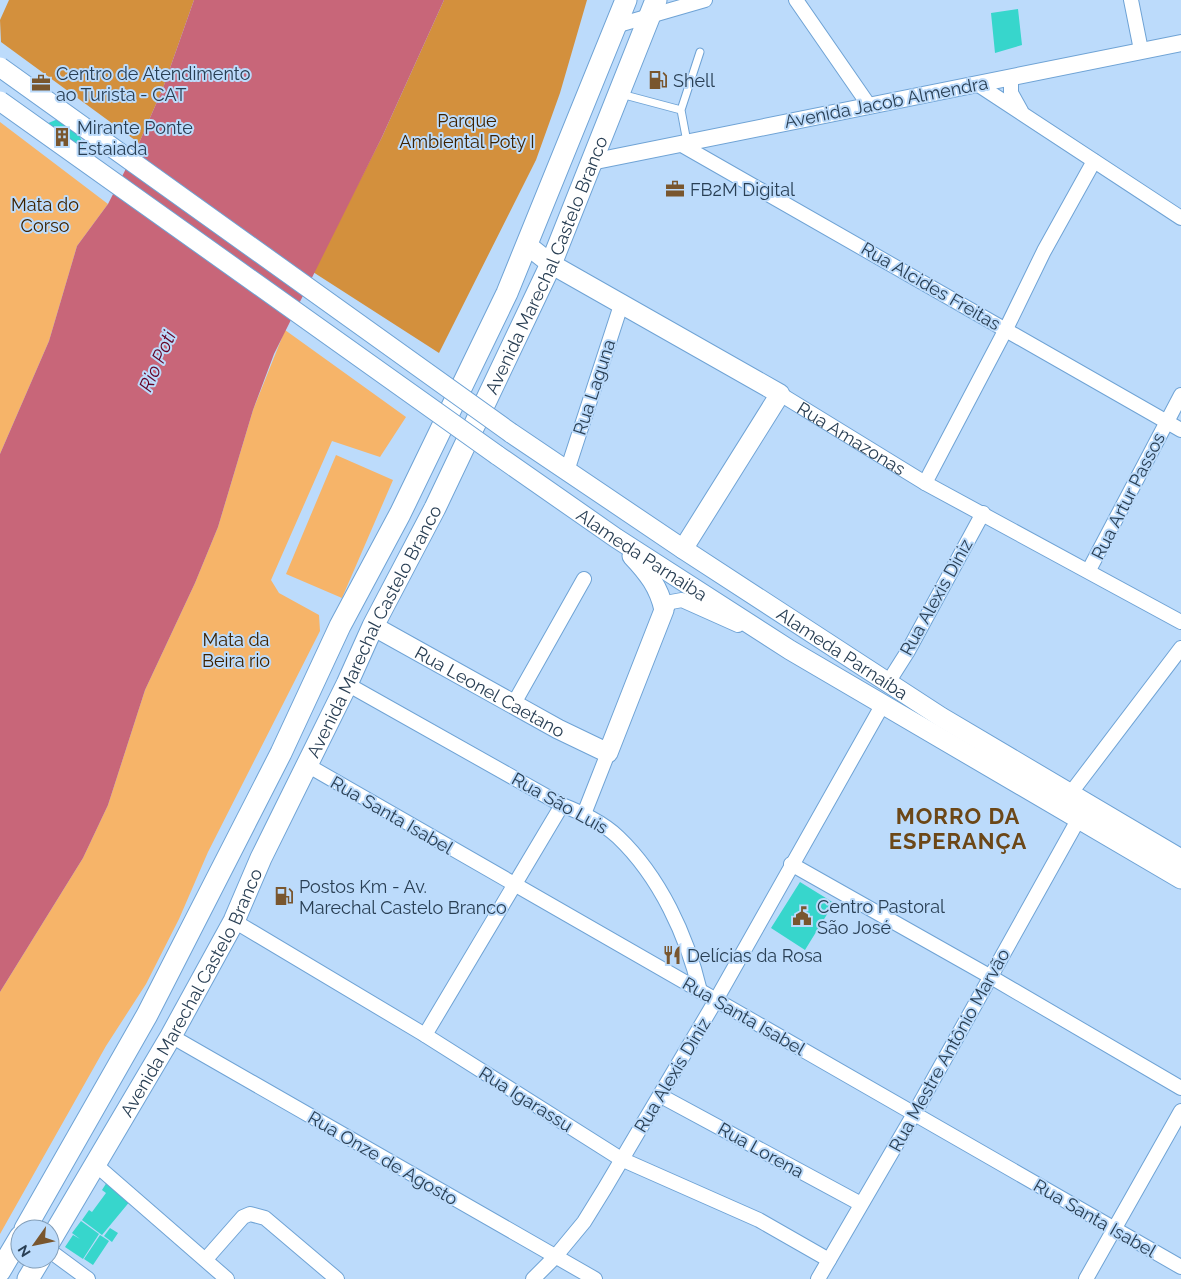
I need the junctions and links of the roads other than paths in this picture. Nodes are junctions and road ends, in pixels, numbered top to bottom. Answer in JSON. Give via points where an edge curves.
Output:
{"nodes":[{"id":1,"x":626,"y":0,"type":"edge"},
{"id":2,"x":705,"y":0,"type":"edge"},
{"id":3,"x":796,"y":0,"type":"edge"},
{"id":4,"x":1131,"y":0,"type":"edge"},
{"id":5,"x":653,"y":8,"type":"edge"},
{"id":6,"x":616,"y":26,"type":"junction"},
{"id":7,"x":1181,"y":43,"type":"edge"},
{"id":8,"x":1141,"y":50,"type":"junction"},
{"id":9,"x":700,"y":52,"type":"dead end"},
{"id":10,"x":0,"y":67,"type":"edge"},
{"id":11,"x":1011,"y":77,"type":"junction"},
{"id":12,"x":977,"y":84,"type":"junction"},
{"id":13,"x":619,"y":93,"type":"junction"},
{"id":14,"x":0,"y":101,"type":"edge"},
{"id":15,"x":868,"y":104,"type":"junction"},
{"id":16,"x":681,"y":110,"type":"junction"},
{"id":17,"x":1025,"y":116,"type":"junction"},
{"id":18,"x":684,"y":143,"type":"junction"},
{"id":19,"x":1094,"y":161,"type":"junction"},
{"id":20,"x":591,"y":162,"type":"junction"},
{"id":21,"x":1181,"y":218,"type":"edge"},
{"id":22,"x":527,"y":245,"type":"junction"},
{"id":23,"x":550,"y":264,"type":"junction"},
{"id":24,"x":622,"y":302,"type":"junction"},
{"id":25,"x":1006,"y":329,"type":"junction"},
{"id":26,"x":780,"y":394,"type":"junction"},
{"id":27,"x":1181,"y":395,"type":"edge"},
{"id":28,"x":1166,"y":421,"type":"junction"},
{"id":29,"x":1181,"y":430,"type":"edge"},
{"id":30,"x":567,"y":471,"type":"junction"},
{"id":31,"x":421,"y":472,"type":"junction"},
{"id":32,"x":925,"y":483,"type":"junction"},
{"id":33,"x":446,"y":486,"type":"junction"},
{"id":34,"x":983,"y":513,"type":"junction"},
{"id":35,"x":616,"y":538,"type":"junction"},
{"id":36,"x":683,"y":549,"type":"junction"},
{"id":37,"x":1089,"y":570,"type":"junction"},
{"id":38,"x":584,"y":579,"type":"dead end"},
{"id":39,"x":664,"y":610,"type":"junction"},
{"id":40,"x":1181,"y":622,"type":"edge"},
{"id":41,"x":373,"y":626,"type":"junction"},
{"id":42,"x":1181,"y":648,"type":"edge"},
{"id":43,"x":790,"y":650,"type":"junction"},
{"id":44,"x":889,"y":681,"type":"junction"},
{"id":45,"x":347,"y":684,"type":"junction"},
{"id":46,"x":883,"y":704,"type":"junction"},
{"id":47,"x":513,"y":705,"type":"junction"},
{"id":48,"x":608,"y":753,"type":"junction"},
{"id":49,"x":307,"y":765,"type":"junction"},
{"id":50,"x":1070,"y":794,"type":"junction"},
{"id":51,"x":562,"y":805,"type":"junction"},
{"id":52,"x":584,"y":814,"type":"junction"},
{"id":53,"x":1078,"y":820,"type":"junction"},
{"id":54,"x":236,"y":843,"type":"junction"},
{"id":55,"x":261,"y":858,"type":"junction"},
{"id":56,"x":1181,"y":859,"type":"edge"},
{"id":57,"x":791,"y":864,"type":"junction"},
{"id":58,"x":1181,"y":879,"type":"edge"},
{"id":59,"x":515,"y":886,"type":"junction"},
{"id":60,"x":234,"y":921,"type":"junction"},
{"id":61,"x":991,"y":977,"type":"junction"},
{"id":62,"x":700,"y":991,"type":"junction"},
{"id":63,"x":716,"y":1000,"type":"junction"},
{"id":64,"x":425,"y":1035,"type":"junction"},
{"id":65,"x":171,"y":1036,"type":"junction"},
{"id":66,"x":1181,"y":1088,"type":"edge"},
{"id":67,"x":661,"y":1096,"type":"junction"},
{"id":68,"x":1181,"y":1112,"type":"edge"},
{"id":69,"x":914,"y":1114,"type":"junction"},
{"id":70,"x":88,"y":1118,"type":"junction"},
{"id":71,"x":114,"y":1133,"type":"junction"},
{"id":72,"x":621,"y":1159,"type":"junction"},
{"id":73,"x":96,"y":1165,"type":"junction"},
{"id":74,"x":861,"y":1204,"type":"junction"},
{"id":75,"x":31,"y":1219,"type":"edge"},
{"id":76,"x":60,"y":1224,"type":"edge"},
{"id":77,"x":1115,"y":1230,"type":"junction"},
{"id":78,"x":10,"y":1254,"type":"edge"},
{"id":79,"x":555,"y":1257,"type":"junction"},
{"id":80,"x":60,"y":1258,"type":"edge"},
{"id":81,"x":206,"y":1259,"type":"junction"},
{"id":82,"x":829,"y":1260,"type":"junction"},
{"id":83,"x":1181,"y":1267,"type":"edge"},
{"id":84,"x":0,"y":1271,"type":"edge"},
{"id":85,"x":224,"y":1278,"type":"edge"},
{"id":86,"x":88,"y":1279,"type":"edge"},
{"id":87,"x":337,"y":1279,"type":"edge"},
{"id":88,"x":534,"y":1279,"type":"edge"},
{"id":89,"x":595,"y":1279,"type":"edge"},
{"id":90,"x":818,"y":1279,"type":"edge"},
{"id":91,"x":1086,"y":1279,"type":"edge"}],
"edges":[{"from":1,"to":6,"type":"main road","name":"Avenida Marechal Castelo Branco"},
{"from":2,"to":5,"type":"street"},
{"from":3,"to":15,"type":"street"},
{"from":4,"to":8,"type":"street"},
{"from":5,"to":6,"type":"street"},
{"from":5,"to":13,"type":"main road","name":"Avenida Marechal Castelo Branco"},
{"from":6,"to":22,"type":"main road","name":"Avenida Marechal Castelo Branco"},
{"from":7,"to":8,"type":"street","name":"Avenida Jacob Almendra"},
{"from":8,"to":11,"type":"street","name":"Avenida Jacob Almendra"},
{"from":9,"to":16,"type":"lane"},
{"from":10,"to":30,"type":"main road","name":"Alameda Parnaíba","bridge":true},
{"from":11,"to":12,"type":"street","name":"Avenida Jacob Almendra"},
{"from":11,"to":17,"type":"street","via":[[1011,93]]},
{"from":12,"to":15,"type":"street","name":"Avenida Jacob Almendra"},
{"from":12,"to":17,"type":"street"},
{"from":13,"to":16,"type":"lane"},
{"from":13,"to":20,"type":"main road","name":"Avenida Marechal Castelo Branco"},
{"from":14,"to":35,"type":"main road","name":"Alameda Parnaiba","bridge":true},
{"from":15,"to":18,"type":"street","name":"Avenida Jacob Almendra"},
{"from":16,"to":18,"type":"lane"},
{"from":17,"to":19,"type":"street"},
{"from":18,"to":20,"type":"street","name":"Avenida Jacob Almendra"},
{"from":18,"to":25,"type":"street","name":"Rua Alcides Freitas"},
{"from":19,"to":21,"type":"street"},
{"from":19,"to":25,"type":"street","via":[[1044,251]]},
{"from":20,"to":23,"type":"main road","name":"Avenida Marechal Castelo Branco"},
{"from":22,"to":23,"type":"main road","name":"Rua Amazonas"},
{"from":22,"to":31,"type":"main road","name":"Avenida Marechal Castelo Branco"},
{"from":23,"to":24,"type":"main road","name":"Rua Amazonas"},
{"from":23,"to":33,"type":"main road","name":"Avenida Marechal Castelo Branco"},
{"from":24,"to":26,"type":"main road","name":"Rua Amazonas"},
{"from":24,"to":30,"type":"street","name":"Rua Laguna"},
{"from":25,"to":28,"type":"street","name":"Rua Alcides Freitas"},
{"from":25,"to":32,"type":"street"},
{"from":26,"to":32,"type":"street","name":"Rua Amazonas"},
{"from":26,"to":36,"type":"main road"},
{"from":27,"to":28,"type":"street","name":"Rua Artur Passos"},
{"from":28,"to":29,"type":"street","name":"Rua Alcides Freitas"},
{"from":28,"to":37,"type":"street","name":"Rua Artur Passos"},
{"from":30,"to":36,"type":"main road","name":"Alameda Parnaíba"},
{"from":31,"to":33,"type":"main road"},
{"from":31,"to":54,"type":"main road","name":"Avenida Marechal Castelo Branco","via":[[340,626]]},
{"from":32,"to":34,"type":"street","name":"Rua Amazonas"},
{"from":33,"to":41,"type":"main road","name":"Avenida Marechal Castelo Branco"},
{"from":34,"to":37,"type":"street","name":"Rua Amazonas"},
{"from":34,"to":44,"type":"street","name":"Rua Alexis Diniz"},
{"from":35,"to":39,"type":"main road","via":[[656,585]]},
{"from":35,"to":43,"type":"main road","name":"Alameda Parnaiba"},
{"from":36,"to":44,"type":"main road","name":"Alameda Parnaíba"},
{"from":37,"to":40,"type":"street","name":"Rua Amazonas"},
{"from":38,"to":47,"type":"street"},
{"from":39,"to":43,"type":"street","name":"Alameda Parnaiba","via":[[670,602],[682,600]]},
{"from":39,"to":48,"type":"main road"},
{"from":41,"to":45,"type":"main road","name":"Avenida Marechal Castelo Branco"},
{"from":41,"to":47,"type":"main road","name":"Rua Leonel Caetano"},
{"from":42,"to":50,"type":"street"},
{"from":43,"to":46,"type":"main road","name":"Alameda Parnaiba"},
{"from":44,"to":50,"type":"main road","name":"Alameda Parnaíba","via":[[941,717]]},
{"from":45,"to":49,"type":"main road","name":"Avenida Marechal Castelo Branco"},
{"from":45,"to":51,"type":"street","name":"Rua São Luis"},
{"from":46,"to":53,"type":"main road","name":"Alameda Parnaiba"},
{"from":46,"to":57,"type":"street","name":"Rua Alexis Diniz"},
{"from":47,"to":48,"type":"main road","name":"Rua Leonel Caetano"},
{"from":48,"to":52,"type":"street"},
{"from":49,"to":55,"type":"main road","name":"Avenida Marechal Castelo Branco"},
{"from":49,"to":59,"type":"street","name":"Rua Santa Isabel"},
{"from":50,"to":56,"type":"main road","name":"Alameda Parnaíba"},
{"from":51,"to":52,"type":"street","name":"Rua São Luis"},
{"from":51,"to":59,"type":"street"},
{"from":52,"to":62,"type":"street","name":"Rua São Luis","via":[[618,837],[642,864],[678,927]]},
{"from":53,"to":58,"type":"main road","name":"Alameda Parnaiba"},
{"from":53,"to":61,"type":"street","name":"Rua Mestre Antônio Marvão"},
{"from":54,"to":55,"type":"main road"},
{"from":54,"to":70,"type":"main road","name":"Avenida Marechal Castelo Branco","via":[[147,1015]]},
{"from":55,"to":60,"type":"main road","name":"Avenida Marechal Castelo Branco"},
{"from":57,"to":61,"type":"street"},
{"from":57,"to":63,"type":"street","name":"Rua Alexis Diniz"},
{"from":59,"to":62,"type":"street","name":"Rua Santa Isabel"},
{"from":59,"to":64,"type":"street"},
{"from":60,"to":64,"type":"street","name":"Rua Igarassu"},
{"from":60,"to":65,"type":"main road","name":"Avenida Marechal Castelo Branco"},
{"from":61,"to":66,"type":"street"},
{"from":61,"to":69,"type":"street","name":"Rua Mestre Antônio Marvão"},
{"from":62,"to":63,"type":"street","name":"Rua Santa Isabel"},
{"from":63,"to":67,"type":"street","name":"Rua Alexis Diniz"},
{"from":63,"to":69,"type":"street","name":"Rua Santa Isabel"},
{"from":64,"to":72,"type":"street","name":"Rua Igarassu"},
{"from":65,"to":71,"type":"main road","name":"Avenida Marechal Castelo Branco"},
{"from":65,"to":79,"type":"street","name":"Rua Onze de Agosto"},
{"from":67,"to":72,"type":"street","name":"Rua Alexis Diniz"},
{"from":67,"to":74,"type":"street","name":"Rua Lorena"},
{"from":68,"to":77,"type":"street"},
{"from":69,"to":74,"type":"street","name":"Rua Mestre Antônio Marvão"},
{"from":69,"to":77,"type":"street","name":"Rua Santa Isabel"},
{"from":70,"to":71,"type":"main road"},
{"from":70,"to":75,"type":"main road","name":"Avenida Marechal Castelo Branco"},
{"from":71,"to":73,"type":"main road","name":"Avenida Marechal Castelo Branco"},
{"from":72,"to":79,"type":"street","name":"Rua Alexis Diniz","via":[[584,1222]]},
{"from":72,"to":82,"type":"street","name":"Rua Igarassu","via":[[759,1220]]},
{"from":73,"to":76,"type":"main road","name":"Avenida Marechal Castelo Branco"},
{"from":73,"to":81,"type":"street"},
{"from":74,"to":82,"type":"street","name":"Rua Mestre Antônio Marvão"},
{"from":77,"to":83,"type":"street","name":"Rua Santa Isabel"},
{"from":77,"to":91,"type":"street"},
{"from":78,"to":84,"type":"main road"},
{"from":79,"to":88,"type":"street","name":"Rua Alexis Diniz"},
{"from":79,"to":89,"type":"street","name":"Rua Onze de Agosto"},
{"from":80,"to":86,"type":"street"},
{"from":81,"to":85,"type":"street"},
{"from":81,"to":87,"type":"street","via":[[243,1217],[258,1215]]},
{"from":82,"to":90,"type":"street","name":"Rua Mestre Antônio Marvão"}]}
